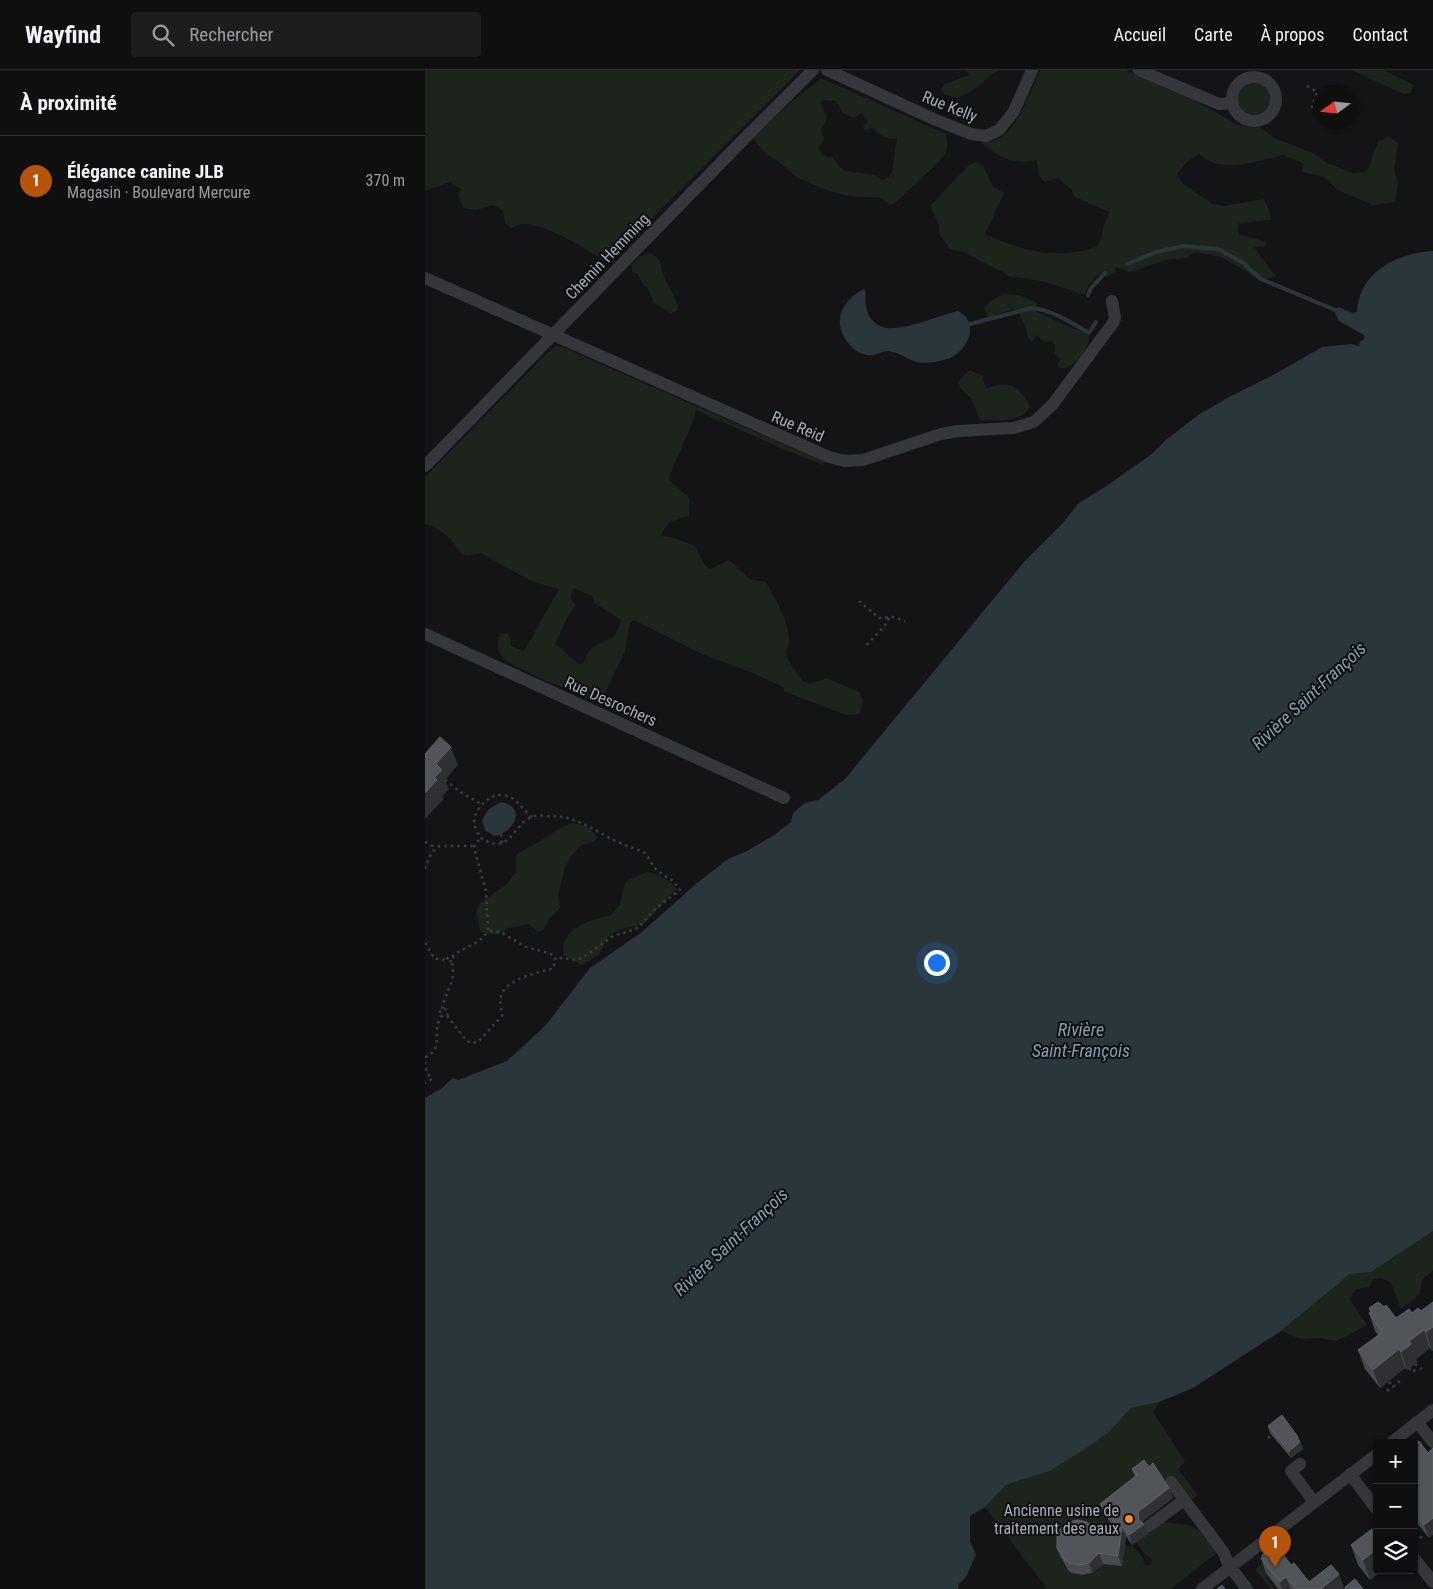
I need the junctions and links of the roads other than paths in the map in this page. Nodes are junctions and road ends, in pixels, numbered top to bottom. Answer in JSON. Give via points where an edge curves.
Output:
{"nodes":[{"id":1,"x":813,"y":70,"type":"edge"},
{"id":2,"x":827,"y":70,"type":"edge"},
{"id":3,"x":1031,"y":70,"type":"edge"},
{"id":4,"x":1139,"y":70,"type":"edge"},
{"id":5,"x":1233,"y":103,"type":"dead end"},
{"id":6,"x":425,"y":278,"type":"edge"},
{"id":7,"x":1112,"y":301,"type":"dead end"},
{"id":8,"x":554,"y":334,"type":"junction"},
{"id":9,"x":425,"y":466,"type":"edge"},
{"id":10,"x":425,"y":634,"type":"edge"},
{"id":11,"x":784,"y":798,"type":"dead end"},
{"id":12,"x":1433,"y":1410,"type":"edge"},
{"id":13,"x":1417,"y":1422,"type":"junction"},
{"id":14,"x":1396,"y":1439,"type":"edge"},
{"id":15,"x":1433,"y":1442,"type":"edge"},
{"id":16,"x":1373,"y":1457,"type":"edge"},
{"id":17,"x":1300,"y":1464,"type":"dead end"},
{"id":18,"x":1350,"y":1474,"type":"junction"},
{"id":19,"x":1171,"y":1482,"type":"dead end"},
{"id":20,"x":1184,"y":1500,"type":"junction"},
{"id":21,"x":1315,"y":1502,"type":"junction"},
{"id":22,"x":1373,"y":1505,"type":"edge"},
{"id":23,"x":1149,"y":1526,"type":"dead end"},
{"id":24,"x":1418,"y":1563,"type":"edge"},
{"id":25,"x":1230,"y":1567,"type":"junction"},
{"id":26,"x":1433,"y":1582,"type":"edge"},
{"id":27,"x":1205,"y":1588,"type":"edge"},
{"id":28,"x":1247,"y":1589,"type":"edge"}],
"edges":[{"from":1,"to":8,"type":"street","name":"Chemin Hemming"},
{"from":2,"to":3,"type":"street","name":"Rue Kelly","via":[[936,120],[971,134],[986,136],[1009,120]]},
{"from":4,"to":5,"type":"street","via":[[1219,104]]},
{"from":6,"to":8,"type":"street","name":"Rue Reid"},
{"from":7,"to":8,"type":"street","name":"Rue Reid","via":[[1113,323],[1053,404],[1035,422],[1013,428],[941,434],[856,461],[834,459]]},
{"from":8,"to":9,"type":"street","name":"Chemin Hemming"},
{"from":10,"to":11,"type":"street","name":"Rue Desrochers"},
{"from":12,"to":13,"type":"street"},
{"from":13,"to":14,"type":"street"},
{"from":13,"to":15,"type":"street"},
{"from":16,"to":18,"type":"street"},
{"from":17,"to":21,"type":"street","via":[[1291,1471]]},
{"from":18,"to":21,"type":"street"},
{"from":18,"to":22,"type":"street"},
{"from":19,"to":20,"type":"street"},
{"from":20,"to":23,"type":"street"},
{"from":20,"to":25,"type":"street","via":[[1224,1553]]},
{"from":21,"to":25,"type":"street"},
{"from":24,"to":26,"type":"street"},
{"from":25,"to":27,"type":"street"},
{"from":25,"to":28,"type":"street"}]}
